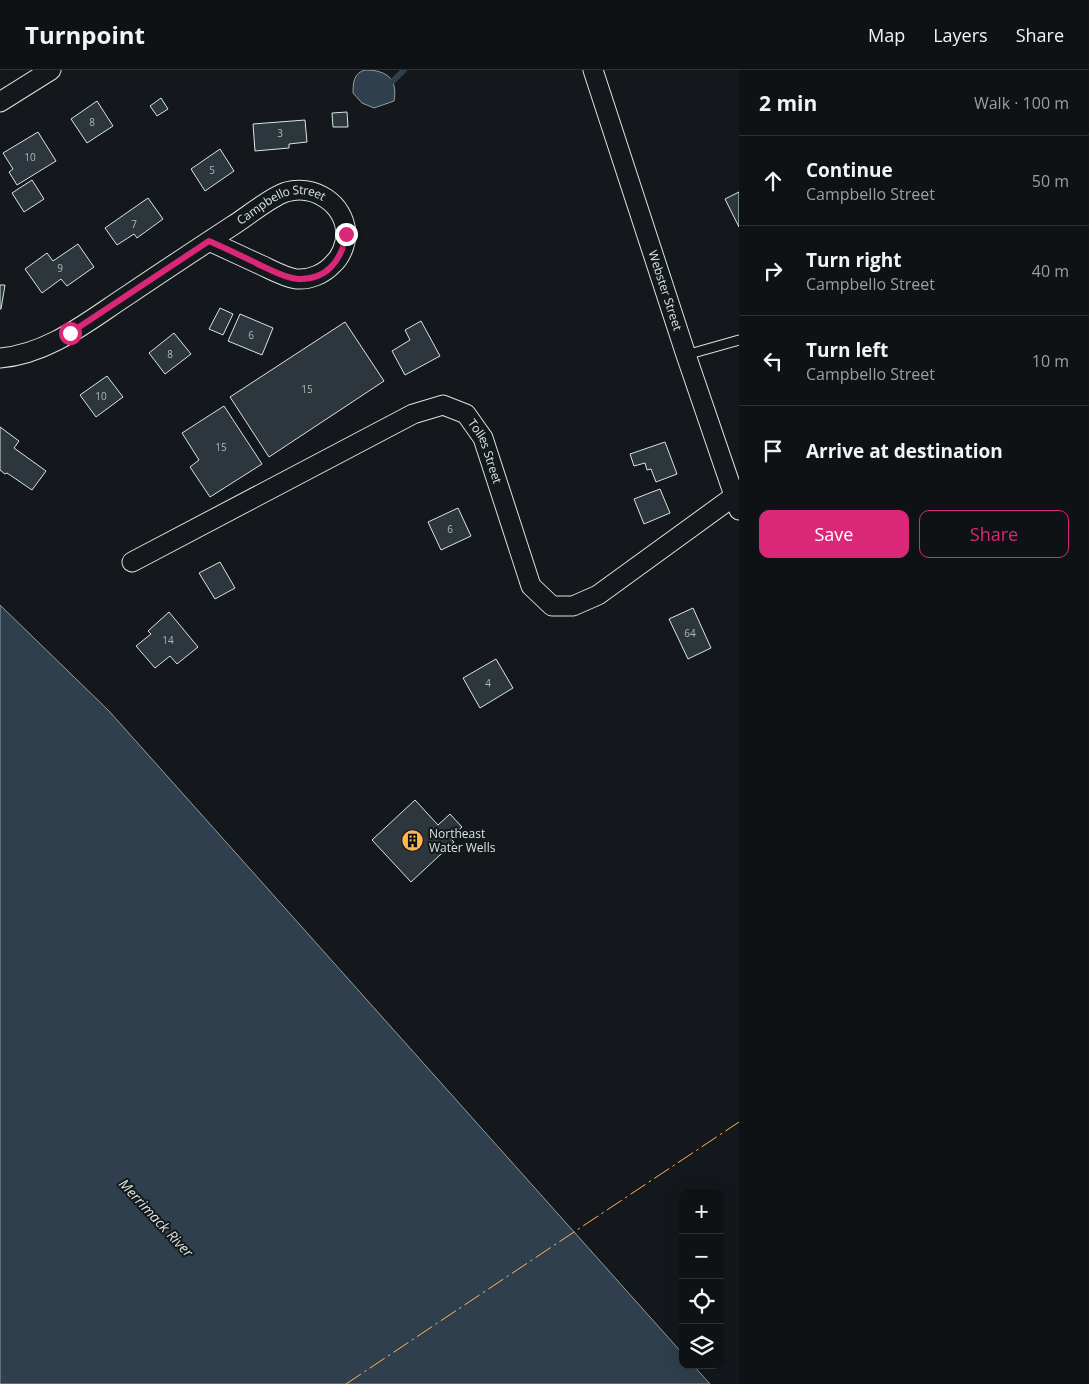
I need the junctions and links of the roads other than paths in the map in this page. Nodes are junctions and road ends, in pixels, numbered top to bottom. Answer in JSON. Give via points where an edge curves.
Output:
{"nodes":[{"id":1,"x":51,"y":70,"type":"edge"},
{"id":2,"x":593,"y":70,"type":"edge"},
{"id":3,"x":0,"y":102,"type":"edge"},
{"id":4,"x":209,"y":241,"type":"junction"},
{"id":5,"x":739,"y":340,"type":"edge"},
{"id":6,"x":686,"y":355,"type":"junction"},
{"id":7,"x":0,"y":358,"type":"edge"},
{"id":8,"x":736,"y":504,"type":"edge"},
{"id":9,"x":132,"y":562,"type":"dead end"}],
"edges":[{"from":1,"to":3,"type":"street"},
{"from":2,"to":6,"type":"street","name":"Webster Street"},
{"from":4,"to":4,"type":"street","name":"Campbello Street","via":[[297,279],[312,278],[337,261],[346,234],[336,207],[326,197],[313,191],[298,190],[284,193]]},
{"from":4,"to":7,"type":"street","name":"Campbello Street","via":[[70,333],[36,351]]},
{"from":5,"to":6,"type":"lane"},
{"from":6,"to":8,"type":"street","name":"Webster Street"},
{"from":8,"to":9,"type":"street","name":"Tolles Street","via":[[598,595],[573,606],[552,606],[531,586],[483,438],[466,414],[443,405],[413,414]]}]}
